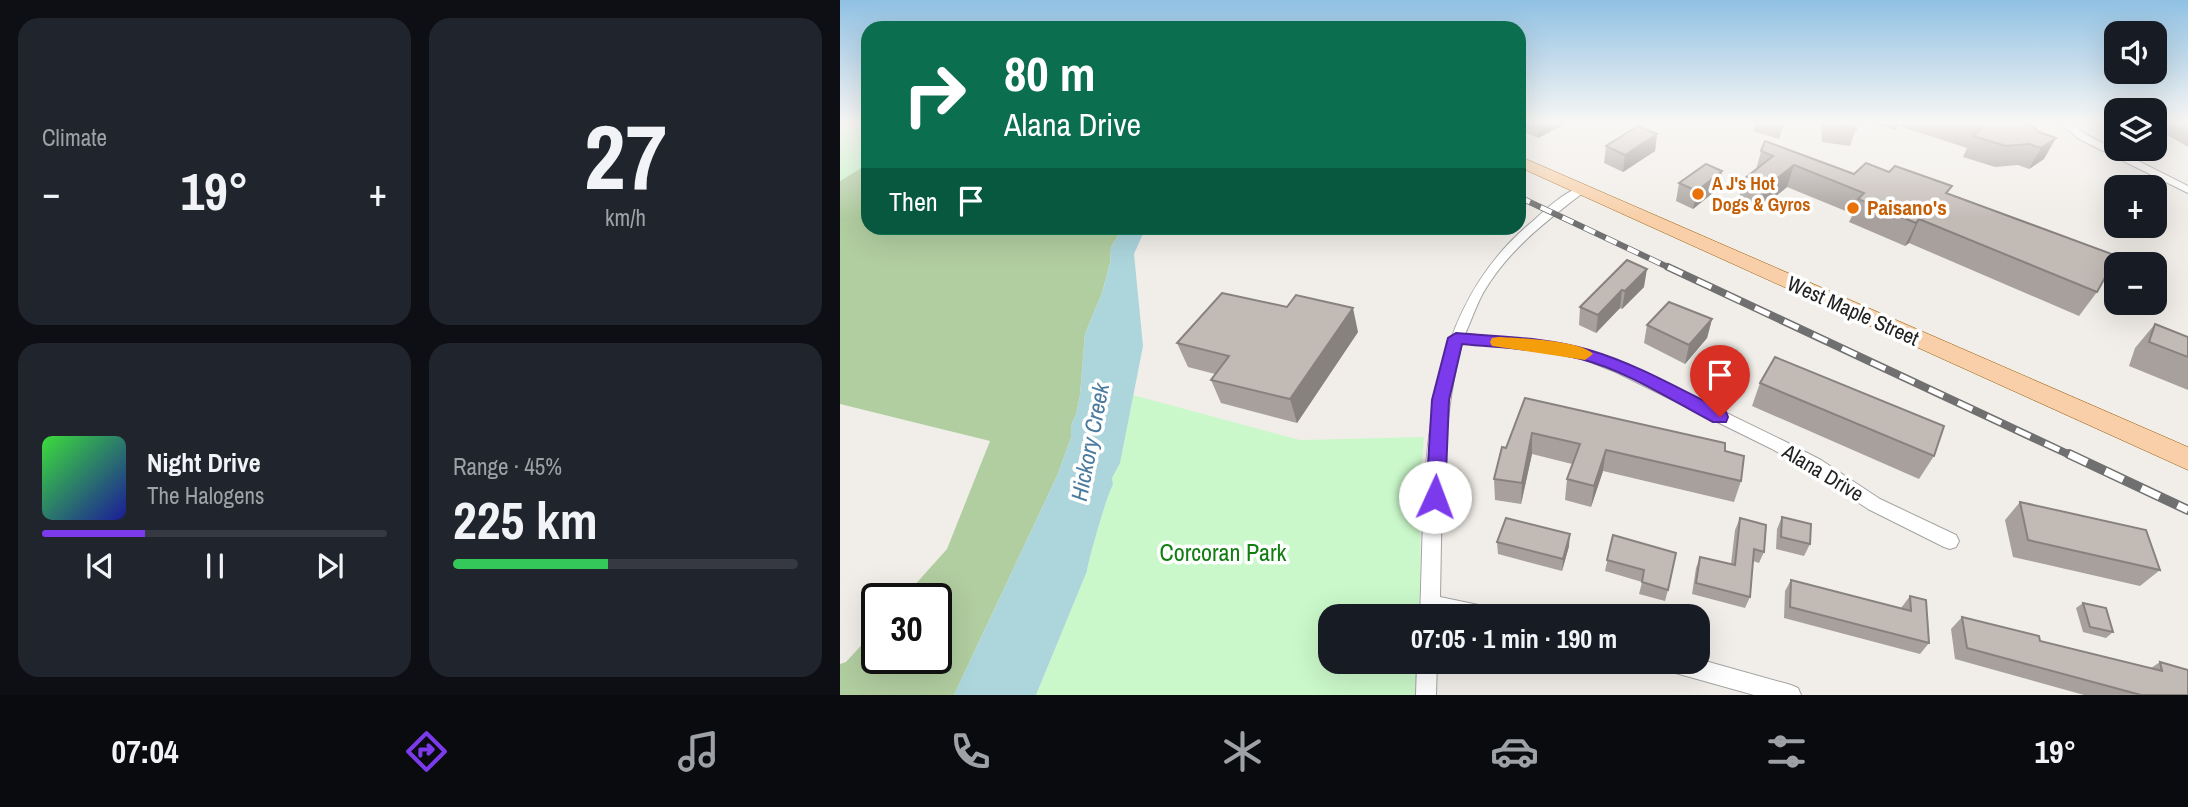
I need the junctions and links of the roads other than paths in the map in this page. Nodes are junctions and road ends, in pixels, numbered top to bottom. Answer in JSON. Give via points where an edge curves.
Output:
{"nodes":[{"id":1,"x":2118,"y":154,"type":"edge"},
{"id":2,"x":1526,"y":164,"type":"edge"},
{"id":3,"x":1580,"y":190,"type":"junction"},
{"id":4,"x":2188,"y":190,"type":"edge"},
{"id":5,"x":1526,"y":233,"type":"edge"},
{"id":6,"x":1524,"y":235,"type":"edge"},
{"id":7,"x":1456,"y":338,"type":"junction"},
{"id":8,"x":2188,"y":459,"type":"edge"},
{"id":9,"x":1950,"y":541,"type":"dead end"},
{"id":10,"x":1430,"y":604,"type":"edge"},
{"id":11,"x":1710,"y":673,"type":"edge"},
{"id":12,"x":1427,"y":674,"type":"edge"},
{"id":13,"x":1426,"y":695,"type":"edge"},
{"id":14,"x":1791,"y":695,"type":"edge"}],
"edges":[{"from":1,"to":4,"type":"street"},
{"from":2,"to":3,"type":"main road","name":"West Maple Street"},
{"from":3,"to":5,"type":"street"},
{"from":3,"to":8,"type":"main road","name":"West Maple Street"},
{"from":6,"to":7,"type":"street","via":[[1477,291]]},
{"from":7,"to":9,"type":"street","name":"Alana Drive","via":[[1544,346],[1585,354],[1621,368],[1815,465],[1874,504]]},
{"from":7,"to":10,"type":"street","via":[[1441,400]]},
{"from":11,"to":14,"type":"street"},
{"from":12,"to":13,"type":"street"}]}
